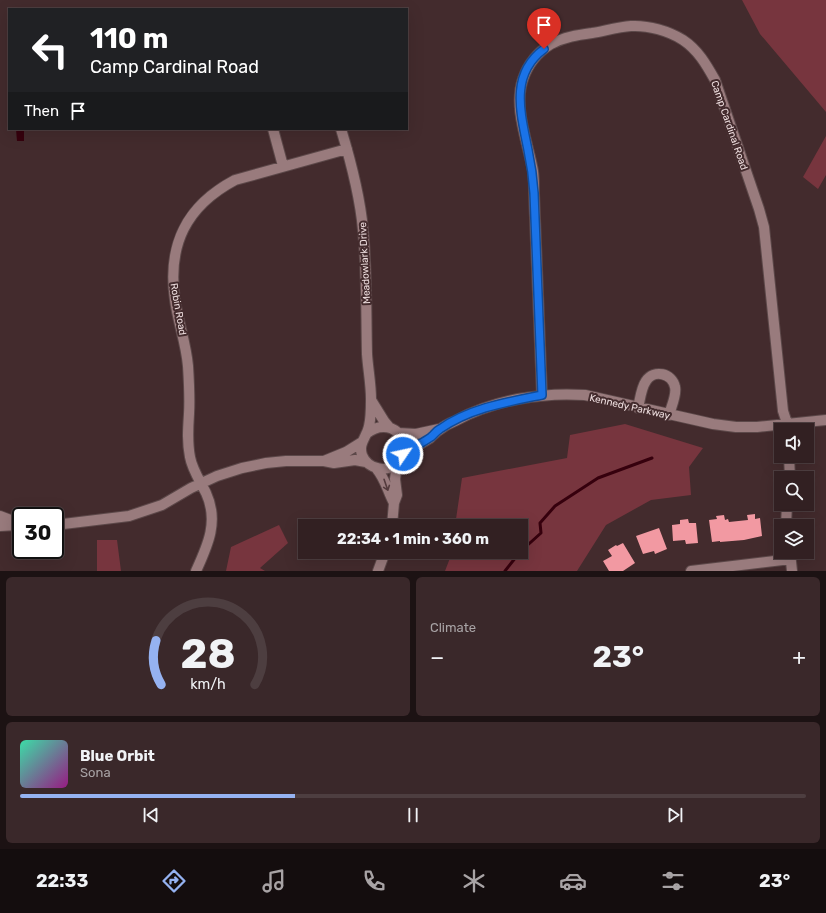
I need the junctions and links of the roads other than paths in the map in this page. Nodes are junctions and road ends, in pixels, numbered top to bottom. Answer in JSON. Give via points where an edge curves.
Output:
{"nodes":[{"id":1,"x":273,"y":130,"type":"edge"},
{"id":2,"x":341,"y":130,"type":"edge"},
{"id":3,"x":347,"y":149,"type":"junction"},
{"id":4,"x":283,"y":166,"type":"junction"},
{"id":5,"x":542,"y":395,"type":"junction"},
{"id":6,"x":371,"y":400,"type":"junction"},
{"id":7,"x":638,"y":408,"type":"junction"},
{"id":8,"x":669,"y":415,"type":"junction"},
{"id":9,"x":826,"y":420,"type":"edge"},
{"id":10,"x":786,"y":423,"type":"edge"},
{"id":11,"x":799,"y":423,"type":"edge"},
{"id":12,"x":389,"y":427,"type":"junction"},
{"id":13,"x":774,"y":427,"type":"edge"},
{"id":14,"x":439,"y":429,"type":"junction"},
{"id":15,"x":398,"y":433,"type":"junction"},
{"id":16,"x":364,"y":438,"type":"junction"},
{"id":17,"x":399,"y":460,"type":"junction"},
{"id":18,"x":324,"y":461,"type":"junction"},
{"id":19,"x":366,"y":462,"type":"junction"},
{"id":20,"x":376,"y":468,"type":"junction"},
{"id":21,"x":201,"y":483,"type":"junction"},
{"id":22,"x":394,"y":503,"type":"junction"},
{"id":23,"x":0,"y":516,"type":"edge"},
{"id":24,"x":393,"y":519,"type":"edge"},
{"id":25,"x":12,"y":521,"type":"edge"},
{"id":26,"x":64,"y":524,"type":"edge"},
{"id":27,"x":12,"y":525,"type":"edge"},
{"id":28,"x":0,"y":526,"type":"edge"},
{"id":29,"x":774,"y":558,"type":"edge"},
{"id":30,"x":382,"y":559,"type":"edge"},
{"id":31,"x":790,"y":559,"type":"edge"},
{"id":32,"x":196,"y":571,"type":"edge"},
{"id":33,"x":378,"y":571,"type":"edge"},
{"id":34,"x":691,"y":571,"type":"edge"},
{"id":35,"x":792,"y":571,"type":"edge"}],
"edges":[{"from":1,"to":4,"type":"street"},
{"from":2,"to":3,"type":"street","name":"Meadowlark Drive"},
{"from":3,"to":4,"type":"street","name":"Robin Road"},
{"from":3,"to":6,"type":"street","name":"Meadowlark Drive","via":[[355,177],[363,230],[367,364]]},
{"from":4,"to":21,"type":"street","name":"Robin Road","via":[[235,180],[218,189],[192,216],[175,251],[175,301],[187,354],[189,384],[187,442],[190,459]]},
{"from":5,"to":7,"type":"street","name":"Kennedy Parkway","via":[[585,395]]},
{"from":5,"to":10,"type":"street","name":"Camp Cardinal Road","via":[[533,172],[520,108],[522,80],[537,54],[567,37],[631,26],[646,27],[664,31],[696,50],[715,80],[764,227]]},
{"from":5,"to":14,"type":"street","name":"Kennedy Parkway","via":[[476,411]]},
{"from":6,"to":12,"type":"street","name":"Meadowlark Drive"},
{"from":6,"to":16,"type":"street","name":"Meadowlark Drive","via":[[370,418]]},
{"from":7,"to":8,"type":"street","name":"Kennedy Parkway"},
{"from":7,"to":8,"type":"street","via":[[646,380],[652,375],[665,375],[673,382],[675,389]]},
{"from":8,"to":13,"type":"street","name":"Kennedy Parkway","via":[[736,427]]},
{"from":9,"to":11,"type":"street","name":"Kennedy Parkway"},
{"from":12,"to":15,"type":"street"},
{"from":12,"to":16,"type":"street","via":[[372,429]]},
{"from":14,"to":15,"type":"street","name":"Kennedy Parkway","via":[[416,434]]},
{"from":14,"to":17,"type":"street","name":"Kennedy Parkway"},
{"from":15,"to":17,"type":"street","via":[[404,447]]},
{"from":16,"to":18,"type":"street","via":[[346,452]]},
{"from":16,"to":19,"type":"street","via":[[362,453]]},
{"from":17,"to":20,"type":"street","via":[[387,469]]},
{"from":17,"to":22,"type":"street","via":[[395,479],[397,495]]},
{"from":18,"to":19,"type":"street"},
{"from":18,"to":21,"type":"street","via":[[266,463],[242,468]]},
{"from":19,"to":20,"type":"street"},
{"from":20,"to":22,"type":"street","one_way":true,"via":[[385,480]]},
{"from":21,"to":26,"type":"street","via":[[162,505],[129,516]]},
{"from":21,"to":32,"type":"street","name":"Robin Road","via":[[209,499],[212,521],[208,544]]},
{"from":22,"to":24,"type":"street"},
{"from":23,"to":25,"type":"street"},
{"from":27,"to":28,"type":"street"},
{"from":29,"to":34,"type":"street"},
{"from":30,"to":33,"type":"street"},
{"from":31,"to":35,"type":"street"}]}
